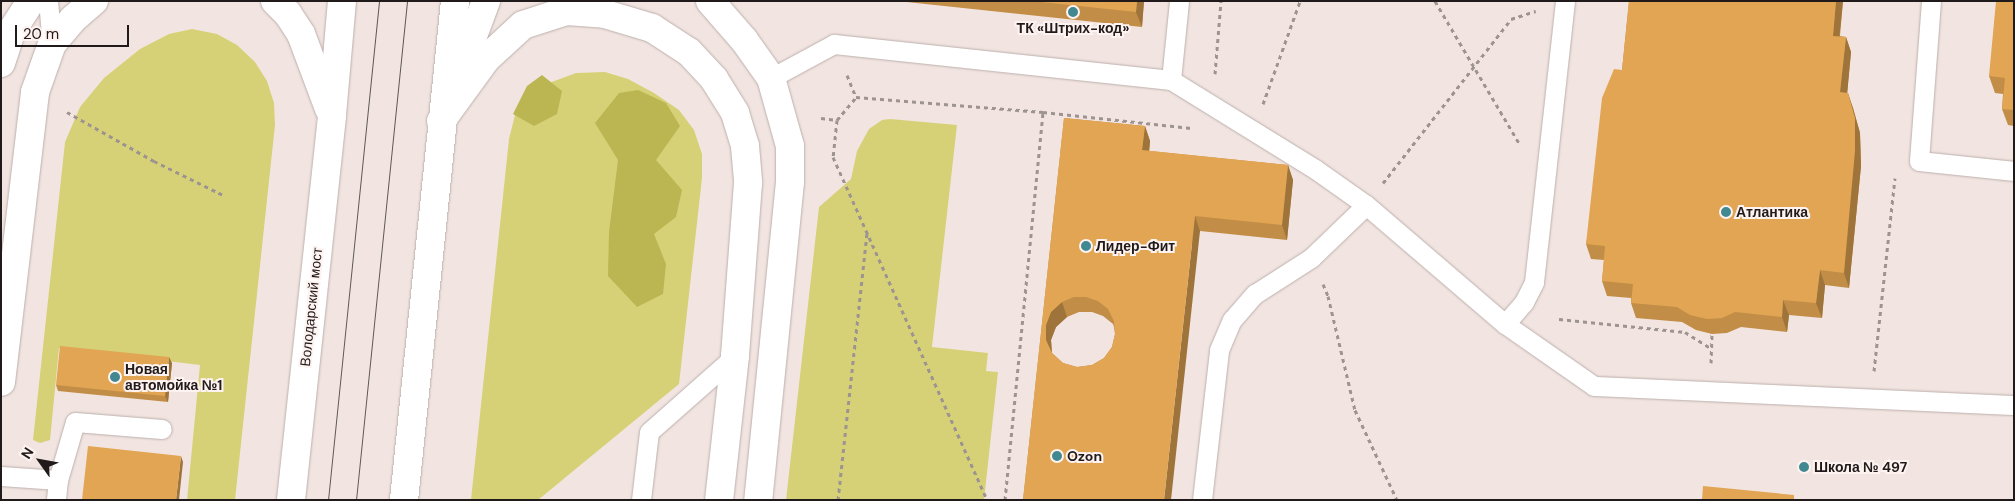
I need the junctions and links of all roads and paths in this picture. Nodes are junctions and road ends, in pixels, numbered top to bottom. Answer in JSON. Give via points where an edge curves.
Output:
{"nodes":[{"id":1,"x":31,"y":1,"type":"edge"},
{"id":2,"x":48,"y":1,"type":"edge"},
{"id":3,"x":94,"y":1,"type":"edge"},
{"id":4,"x":275,"y":1,"type":"edge"},
{"id":5,"x":342,"y":1,"type":"edge"},
{"id":6,"x":455,"y":1,"type":"edge"},
{"id":7,"x":486,"y":1,"type":"edge"},
{"id":8,"x":710,"y":1,"type":"edge"},
{"id":9,"x":1179,"y":1,"type":"edge"},
{"id":10,"x":1221,"y":1,"type":"edge"},
{"id":11,"x":1300,"y":1,"type":"edge"},
{"id":12,"x":1435,"y":1,"type":"edge"},
{"id":13,"x":1931,"y":1,"type":"edge"},
{"id":14,"x":1565,"y":2,"type":"edge"},
{"id":15,"x":6,"y":27,"type":"edge"},
{"id":16,"x":52,"y":44,"type":"junction"},
{"id":17,"x":1,"y":63,"type":"edge"},
{"id":18,"x":1474,"y":67,"type":"junction"},
{"id":19,"x":771,"y":78,"type":"junction"},
{"id":20,"x":1171,"y":80,"type":"junction"},
{"id":21,"x":1212,"y":105,"type":"junction"},
{"id":22,"x":67,"y":112,"type":"dead end"},
{"id":23,"x":1043,"y":112,"type":"junction"},
{"id":24,"x":332,"y":115,"type":"junction"},
{"id":25,"x":821,"y":118,"type":"dead end"},
{"id":26,"x":838,"y":120,"type":"junction"},
{"id":27,"x":441,"y":121,"type":"junction"},
{"id":28,"x":1250,"y":129,"type":"junction"},
{"id":29,"x":1524,"y":150,"type":"dead end"},
{"id":30,"x":1919,"y":161,"type":"junction"},
{"id":31,"x":2014,"y":171,"type":"edge"},
{"id":32,"x":224,"y":196,"type":"dead end"},
{"id":33,"x":1366,"y":204,"type":"junction"},
{"id":34,"x":867,"y":234,"type":"junction"},
{"id":35,"x":1311,"y":258,"type":"junction"},
{"id":36,"x":1559,"y":319,"type":"dead end"},
{"id":37,"x":1505,"y":324,"type":"junction"},
{"id":38,"x":1711,"y":348,"type":"dead end"},
{"id":39,"x":735,"y":356,"type":"junction"},
{"id":40,"x":1,"y":382,"type":"edge"},
{"id":41,"x":1871,"y":399,"type":"junction"},
{"id":42,"x":2014,"y":405,"type":"edge"},
{"id":43,"x":162,"y":429,"type":"dead end"},
{"id":44,"x":1,"y":476,"type":"edge"},
{"id":45,"x":58,"y":480,"type":"junction"},
{"id":46,"x":56,"y":500,"type":"edge"},
{"id":47,"x":291,"y":500,"type":"edge"},
{"id":48,"x":404,"y":500,"type":"edge"},
{"id":49,"x":641,"y":500,"type":"edge"},
{"id":50,"x":719,"y":500,"type":"edge"},
{"id":51,"x":758,"y":500,"type":"edge"},
{"id":52,"x":838,"y":500,"type":"edge"},
{"id":53,"x":987,"y":500,"type":"edge"},
{"id":54,"x":1005,"y":500,"type":"edge"},
{"id":55,"x":1202,"y":500,"type":"edge"},
{"id":56,"x":1397,"y":500,"type":"edge"}],
"edges":[{"from":1,"to":15,"type":"main road"},
{"from":2,"to":16,"type":"lane"},
{"from":3,"to":16,"type":"main road"},
{"from":4,"to":24,"type":"main road","via":[[301,34]]},
{"from":5,"to":24,"type":"main road","name":"Володарский мост"},
{"from":6,"to":27,"type":"main road"},
{"from":7,"to":27,"type":"main road"},
{"from":8,"to":19,"type":"main road"},
{"from":9,"to":20,"type":"lane"},
{"from":10,"to":21,"type":"path"},
{"from":11,"to":28,"type":"path","via":[[1264,102]]},
{"from":12,"to":18,"type":"path"},
{"from":13,"to":30,"type":"lane"},
{"from":14,"to":18,"type":"path","via":[[1511,19]]},
{"from":14,"to":37,"type":"lane","via":[[1534,282],[1524,302]]},
{"from":15,"to":17,"type":"main road"},
{"from":16,"to":40,"type":"main road","via":[[34,92]]},
{"from":18,"to":29,"type":"path"},
{"from":18,"to":33,"type":"path"},
{"from":19,"to":20,"type":"lane","via":[[834,44]]},
{"from":19,"to":51,"type":"main road","via":[[790,146],[790,182]]},
{"from":20,"to":21,"type":"lane"},
{"from":21,"to":23,"type":"path","via":[[1194,128]]},
{"from":21,"to":28,"type":"lane"},
{"from":22,"to":32,"type":"path"},
{"from":23,"to":26,"type":"path","via":[[856,98]]},
{"from":23,"to":54,"type":"path"},
{"from":24,"to":47,"type":"main road","name":"Володарский мост"},
{"from":25,"to":26,"type":"path"},
{"from":26,"to":34,"type":"path","via":[[833,157]]},
{"from":27,"to":39,"type":"main road","via":[[486,59],[523,25],[566,11],[604,14],[652,28],[689,52],[714,79],[735,113],[745,146],[748,183]]},
{"from":27,"to":48,"type":"main road"},
{"from":28,"to":33,"type":"lane"},
{"from":30,"to":31,"type":"lane"},
{"from":30,"to":41,"type":"path","via":[[1895,176]]},
{"from":33,"to":35,"type":"lane"},
{"from":33,"to":37,"type":"lane"},
{"from":34,"to":52,"type":"path"},
{"from":34,"to":53,"type":"path"},
{"from":35,"to":55,"type":"lane","via":[[1255,294],[1232,320],[1220,350]]},
{"from":35,"to":56,"type":"path","via":[[1328,296],[1355,410]]},
{"from":36,"to":38,"type":"path","via":[[1685,332]]},
{"from":37,"to":41,"type":"lane","via":[[1594,386]]},
{"from":39,"to":49,"type":"lane","via":[[649,432]]},
{"from":39,"to":50,"type":"main road"},
{"from":41,"to":42,"type":"lane"},
{"from":43,"to":45,"type":"lane","via":[[74,422]]},
{"from":44,"to":45,"type":"lane"},
{"from":45,"to":46,"type":"lane"}]}
